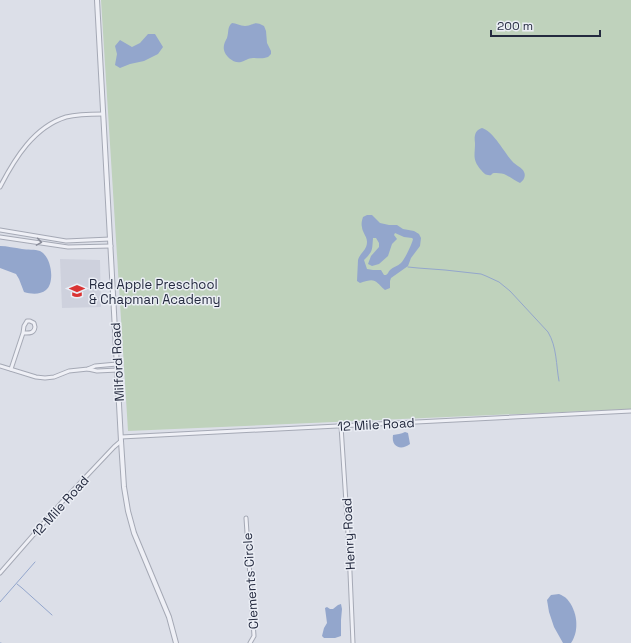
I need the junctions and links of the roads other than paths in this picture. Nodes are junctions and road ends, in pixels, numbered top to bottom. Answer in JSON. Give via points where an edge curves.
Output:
{"nodes":[{"id":1,"x":97,"y":0,"type":"edge"},
{"id":2,"x":103,"y":114,"type":"junction"},
{"id":3,"x":0,"y":187,"type":"edge"},
{"id":4,"x":0,"y":230,"type":"edge"},
{"id":5,"x":0,"y":237,"type":"edge"},
{"id":6,"x":110,"y":239,"type":"junction"},
{"id":7,"x":111,"y":246,"type":"junction"},
{"id":8,"x":23,"y":333,"type":"junction"},
{"id":9,"x":117,"y":364,"type":"junction"},
{"id":10,"x":0,"y":366,"type":"edge"},
{"id":11,"x":88,"y":369,"type":"junction"},
{"id":12,"x":11,"y":370,"type":"junction"},
{"id":13,"x":118,"y":370,"type":"junction"},
{"id":14,"x":631,"y":411,"type":"edge"},
{"id":15,"x":341,"y":426,"type":"junction"},
{"id":16,"x":121,"y":439,"type":"junction"},
{"id":17,"x":246,"y":518,"type":"dead end"},
{"id":18,"x":0,"y":573,"type":"edge"},
{"id":19,"x":176,"y":643,"type":"edge"},
{"id":20,"x":250,"y":643,"type":"edge"},
{"id":21,"x":353,"y":643,"type":"edge"}],
"edges":[{"from":1,"to":2,"type":"street","name":"Milford Road"},
{"from":2,"to":3,"type":"street","via":[[67,117],[38,132],[8,170]]},
{"from":2,"to":6,"type":"street","name":"Milford Road"},
{"from":4,"to":6,"type":"street","via":[[66,241]]},
{"from":5,"to":7,"type":"street","one_way":true,"via":[[68,247]]},
{"from":6,"to":7,"type":"street","name":"Milford Road"},
{"from":7,"to":9,"type":"street","name":"Milford Road"},
{"from":8,"to":8,"type":"street","via":[[27,321],[34,323],[35,327],[30,334]]},
{"from":8,"to":12,"type":"street"},
{"from":9,"to":11,"type":"street"},
{"from":9,"to":13,"type":"street","name":"Milford Road"},
{"from":10,"to":12,"type":"street"},
{"from":11,"to":12,"type":"street","via":[[45,378]]},
{"from":11,"to":13,"type":"street"},
{"from":13,"to":16,"type":"street","name":"Milford Road"},
{"from":14,"to":15,"type":"street","name":"12 Mile Road"},
{"from":15,"to":16,"type":"street","name":"12 Mile Road"},
{"from":15,"to":21,"type":"street","name":"Henry Road"},
{"from":16,"to":18,"type":"street","name":"12 Mile Road"},
{"from":16,"to":19,"type":"street","name":"Milford Road","via":[[128,511],[134,533],[169,617]]},
{"from":17,"to":20,"type":"street","name":"Clements Circle","via":[[254,636]]}]}
